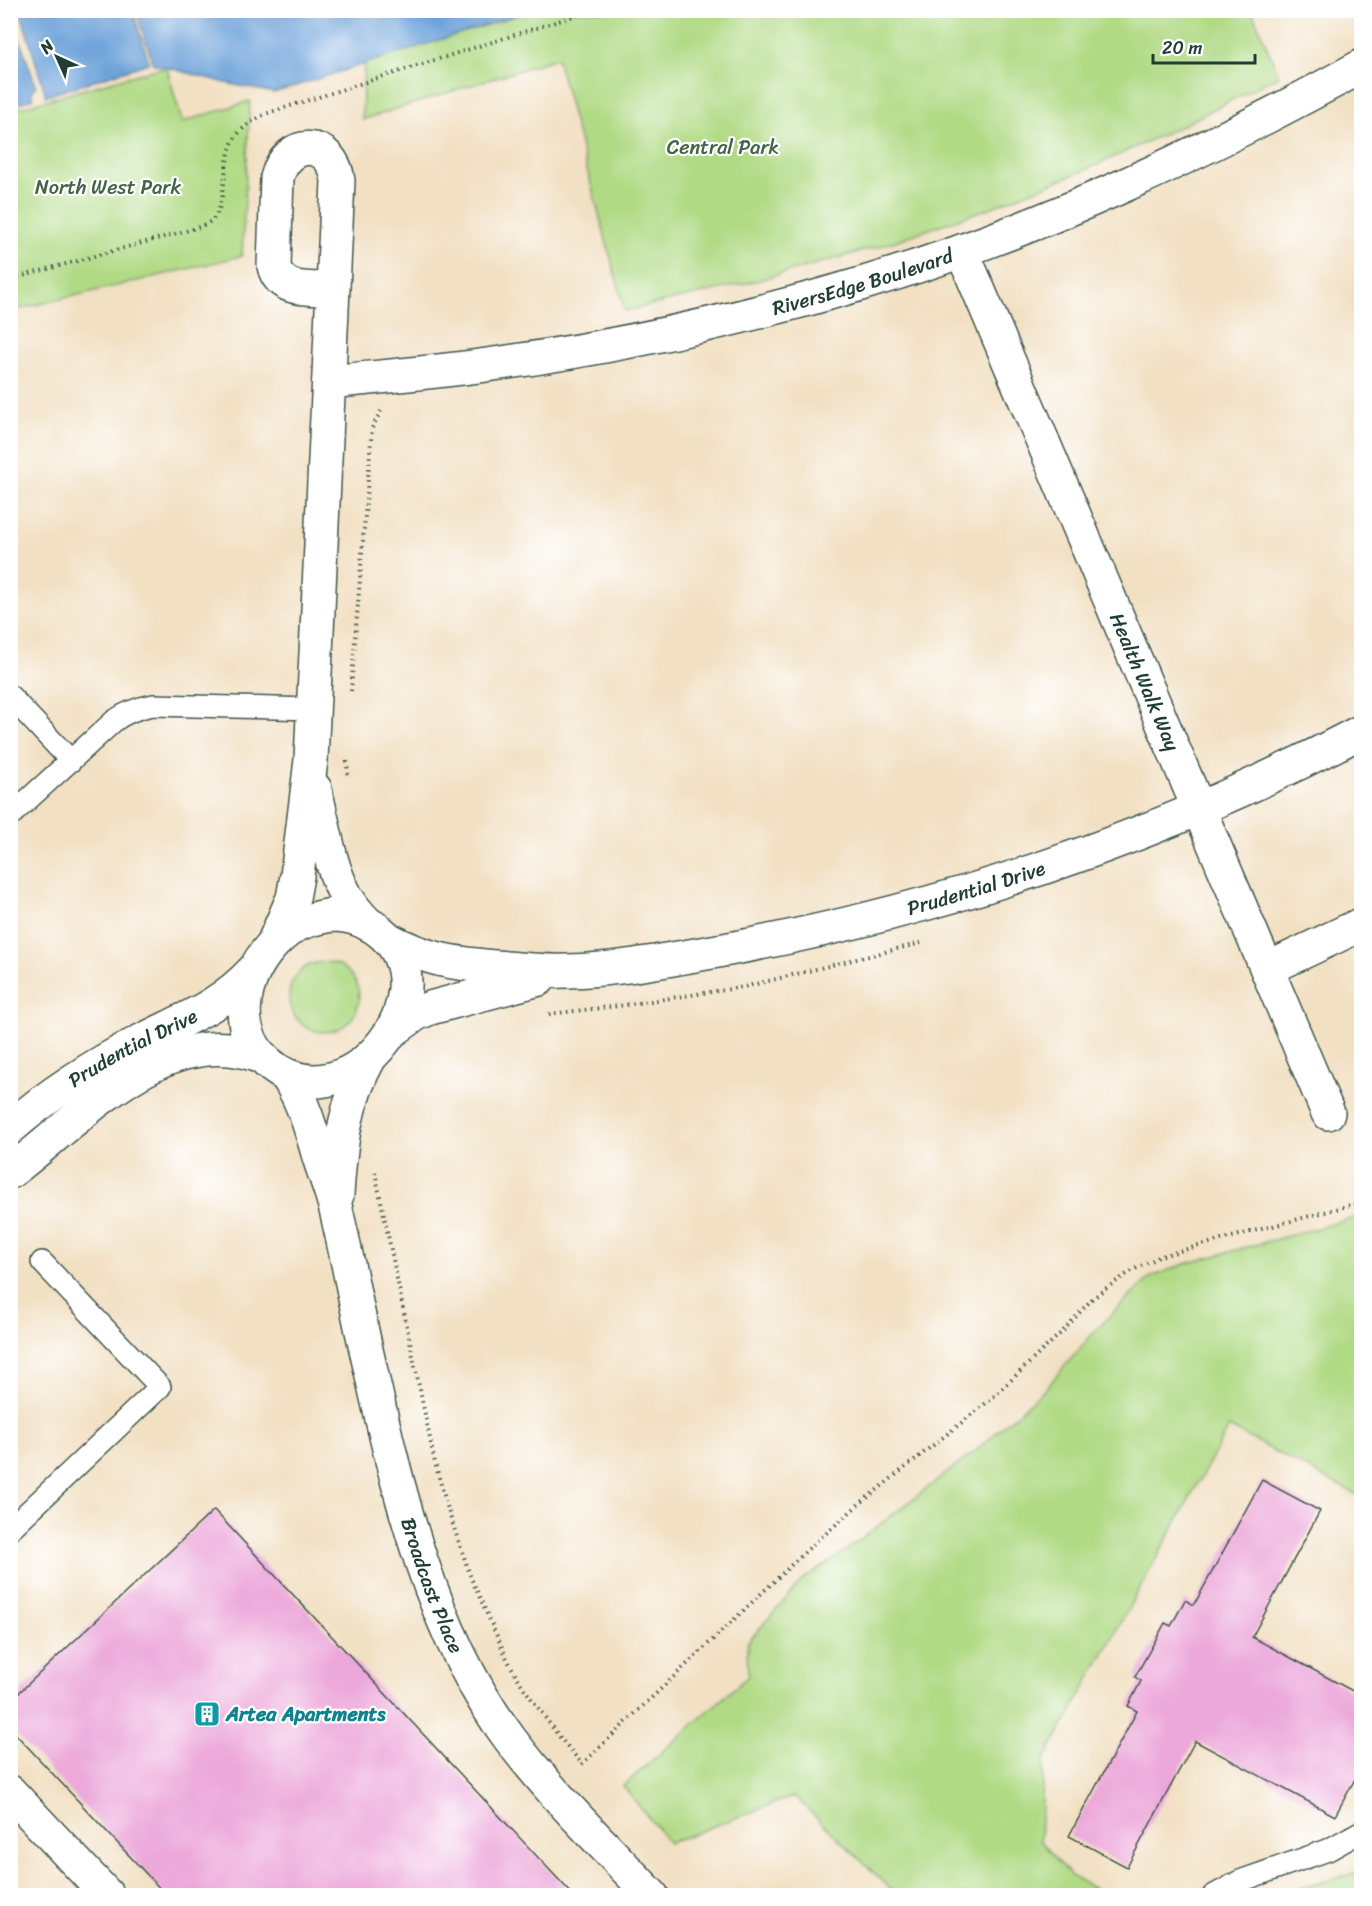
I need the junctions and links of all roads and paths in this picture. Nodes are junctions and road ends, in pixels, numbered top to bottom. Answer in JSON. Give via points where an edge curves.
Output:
{"nodes":[{"id":1,"x":1362,"y":66,"type":"edge"},
{"id":2,"x":962,"y":251,"type":"junction"},
{"id":3,"x":333,"y":289,"type":"dead end"},
{"id":4,"x":329,"y":382,"type":"junction"},
{"id":5,"x":384,"y":406,"type":"dead end"},
{"id":6,"x":10,"y":696,"type":"edge"},
{"id":7,"x":351,"y":696,"type":"dead end"},
{"id":8,"x":313,"y":709,"type":"junction"},
{"id":9,"x":1362,"y":731,"type":"edge"},
{"id":10,"x":347,"y":755,"type":"dead end"},
{"id":11,"x":71,"y":760,"type":"junction"},
{"id":12,"x":311,"y":760,"type":"junction"},
{"id":13,"x":348,"y":778,"type":"dead end"},
{"id":14,"x":1198,"y":808,"type":"junction"},
{"id":15,"x":10,"y":816,"type":"edge"},
{"id":16,"x":1362,"y":924,"type":"edge"},
{"id":17,"x":378,"y":931,"type":"junction"},
{"id":18,"x":926,"y":941,"type":"dead end"},
{"id":19,"x":264,"y":957,"type":"junction"},
{"id":20,"x":1266,"y":969,"type":"junction"},
{"id":21,"x":567,"y":971,"type":"junction"},
{"id":22,"x":541,"y":1014,"type":"dead end"},
{"id":23,"x":381,"y":1044,"type":"junction"},
{"id":24,"x":275,"y":1067,"type":"junction"},
{"id":25,"x":1328,"y":1113,"type":"dead end"},
{"id":26,"x":10,"y":1128,"type":"edge"},
{"id":27,"x":374,"y":1168,"type":"dead end"},
{"id":28,"x":10,"y":1172,"type":"edge"},
{"id":29,"x":1362,"y":1202,"type":"edge"},
{"id":30,"x":337,"y":1212,"type":"junction"},
{"id":31,"x":42,"y":1262,"type":"dead end"},
{"id":32,"x":11,"y":1529,"type":"edge"},
{"id":33,"x":582,"y":1764,"type":"junction"},
{"id":34,"x":553,"y":1791,"type":"junction"},
{"id":35,"x":10,"y":1792,"type":"edge"},
{"id":36,"x":1362,"y":1831,"type":"edge"},
{"id":37,"x":108,"y":1896,"type":"edge"},
{"id":38,"x":652,"y":1896,"type":"edge"},
{"id":39,"x":1214,"y":1896,"type":"edge"}],
"edges":[{"from":1,"to":2,"type":"street","name":"RiversEdge Boulevard","via":[[1165,167]]},
{"from":2,"to":4,"type":"street","name":"RiversEdge Boulevard","via":[[861,284],[652,336],[509,362]]},
{"from":2,"to":14,"type":"street","name":"Health Walk Way"},
{"from":3,"to":4,"type":"street"},
{"from":4,"to":8,"type":"street"},
{"from":5,"to":7,"type":"path","via":[[372,428]]},
{"from":6,"to":11,"type":"lane"},
{"from":8,"to":11,"type":"lane","via":[[153,705],[138,708],[124,713]]},
{"from":8,"to":12,"type":"street"},
{"from":9,"to":14,"type":"street","name":"Prudential Drive"},
{"from":10,"to":13,"type":"path"},
{"from":11,"to":15,"type":"lane"},
{"from":12,"to":17,"type":"street","via":[[339,882],[352,906]]},
{"from":12,"to":19,"type":"street","via":[[295,887],[288,911]]},
{"from":14,"to":20,"type":"street","name":"Health Walk Way"},
{"from":14,"to":21,"type":"street","name":"Prudential Drive","via":[[1059,864],[888,914],[714,952]]},
{"from":16,"to":20,"type":"street"},
{"from":17,"to":19,"type":"street","via":[[357,918],[320,917],[296,926]]},
{"from":17,"to":21,"type":"street","name":"Prudential Drive","via":[[415,952],[454,963]]},
{"from":17,"to":23,"type":"street","via":[[400,960],[404,988],[398,1018]]},
{"from":18,"to":22,"type":"path","via":[[744,987]]},
{"from":19,"to":24,"type":"street","via":[[244,997],[244,1019],[251,1041]]},
{"from":19,"to":26,"type":"street","name":"Prudential Drive","via":[[235,989],[214,1005],[81,1074]]},
{"from":20,"to":25,"type":"street","name":"Health Walk Way"},
{"from":21,"to":23,"type":"street","name":"Prudential Drive","via":[[444,1003],[416,1014]]},
{"from":23,"to":24,"type":"street","via":[[358,1066],[327,1081],[300,1080]]},
{"from":23,"to":30,"type":"street","name":"Broadcast Place","via":[[355,1087],[344,1125]]},
{"from":24,"to":28,"type":"street","name":"Prudential Drive","via":[[245,1051],[219,1048],[162,1062],[100,1098]]},
{"from":24,"to":30,"type":"street","name":"Broadcast Place","via":[[295,1088]]},
{"from":27,"to":33,"type":"path","via":[[435,1462],[471,1578],[523,1687]]},
{"from":29,"to":33,"type":"path","via":[[1161,1256],[1105,1289],[990,1400],[807,1550]]},
{"from":30,"to":34,"type":"street","name":"Broadcast Place","via":[[381,1414],[433,1594],[476,1687],[510,1739]]},
{"from":31,"to":32,"type":"lane","via":[[160,1386]]},
{"from":33,"to":34,"type":"path"},
{"from":34,"to":38,"type":"street","name":"Broadcast Place"},
{"from":35,"to":37,"type":"street"},
{"from":36,"to":39,"type":"lane","via":[[1328,1850],[1240,1881]]}]}
